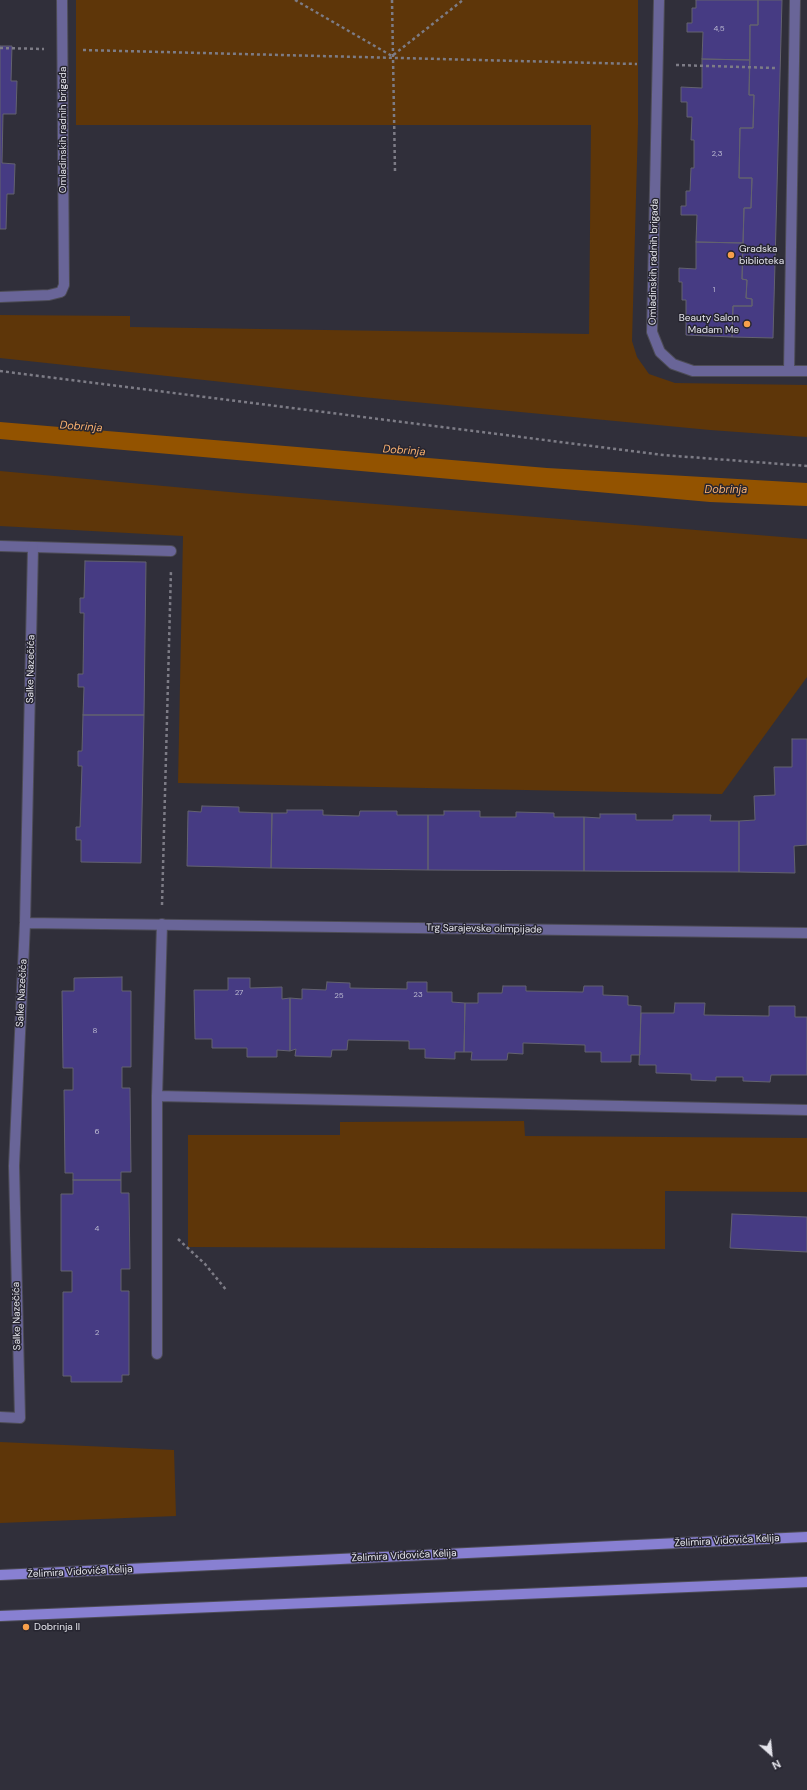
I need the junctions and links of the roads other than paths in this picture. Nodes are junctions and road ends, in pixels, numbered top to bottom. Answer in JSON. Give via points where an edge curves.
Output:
{"nodes":[{"id":1,"x":62,"y":0,"type":"edge"},
{"id":2,"x":659,"y":0,"type":"edge"},
{"id":3,"x":795,"y":0,"type":"edge"},
{"id":4,"x":0,"y":298,"type":"edge"},
{"id":5,"x":789,"y":371,"type":"junction"},
{"id":6,"x":807,"y":371,"type":"edge"},
{"id":7,"x":0,"y":546,"type":"edge"},
{"id":8,"x":33,"y":547,"type":"junction"},
{"id":9,"x":172,"y":552,"type":"road end"},
{"id":10,"x":25,"y":923,"type":"junction"},
{"id":11,"x":162,"y":924,"type":"junction"},
{"id":12,"x":807,"y":933,"type":"edge"},
{"id":13,"x":157,"y":1096,"type":"junction"},
{"id":14,"x":807,"y":1110,"type":"edge"},
{"id":15,"x":157,"y":1354,"type":"dead end"},
{"id":16,"x":0,"y":1417,"type":"edge"},
{"id":17,"x":807,"y":1537,"type":"edge"},
{"id":18,"x":0,"y":1575,"type":"edge"},
{"id":19,"x":807,"y":1582,"type":"edge"},
{"id":20,"x":0,"y":1616,"type":"edge"}],
"edges":[{"from":1,"to":4,"type":"street","name":"Omladinskih radnih brigada","via":[[64,285],[61,292],[49,295]]},
{"from":2,"to":5,"type":"street","name":"Omladinskih radnih brigada","via":[[652,332],[660,352],[673,364],[693,371]]},
{"from":3,"to":5,"type":"street"},
{"from":5,"to":6,"type":"street","name":"Omladinskih radnih brigada"},
{"from":7,"to":8,"type":"street"},
{"from":8,"to":9,"type":"street"},
{"from":8,"to":10,"type":"street","name":"Salke Nazečića"},
{"from":10,"to":11,"type":"street","name":"Trg Sarajevske olimpijade"},
{"from":10,"to":16,"type":"street","name":"Salke Nazečića","via":[[14,1166],[20,1418]]},
{"from":11,"to":12,"type":"street","name":"Trg Sarajevske olimpijade"},
{"from":11,"to":13,"type":"street"},
{"from":13,"to":14,"type":"street"},
{"from":13,"to":15,"type":"street"},
{"from":17,"to":18,"type":"main road","name":"Želimira Vidovića Kelija"},
{"from":19,"to":20,"type":"main road"}]}
